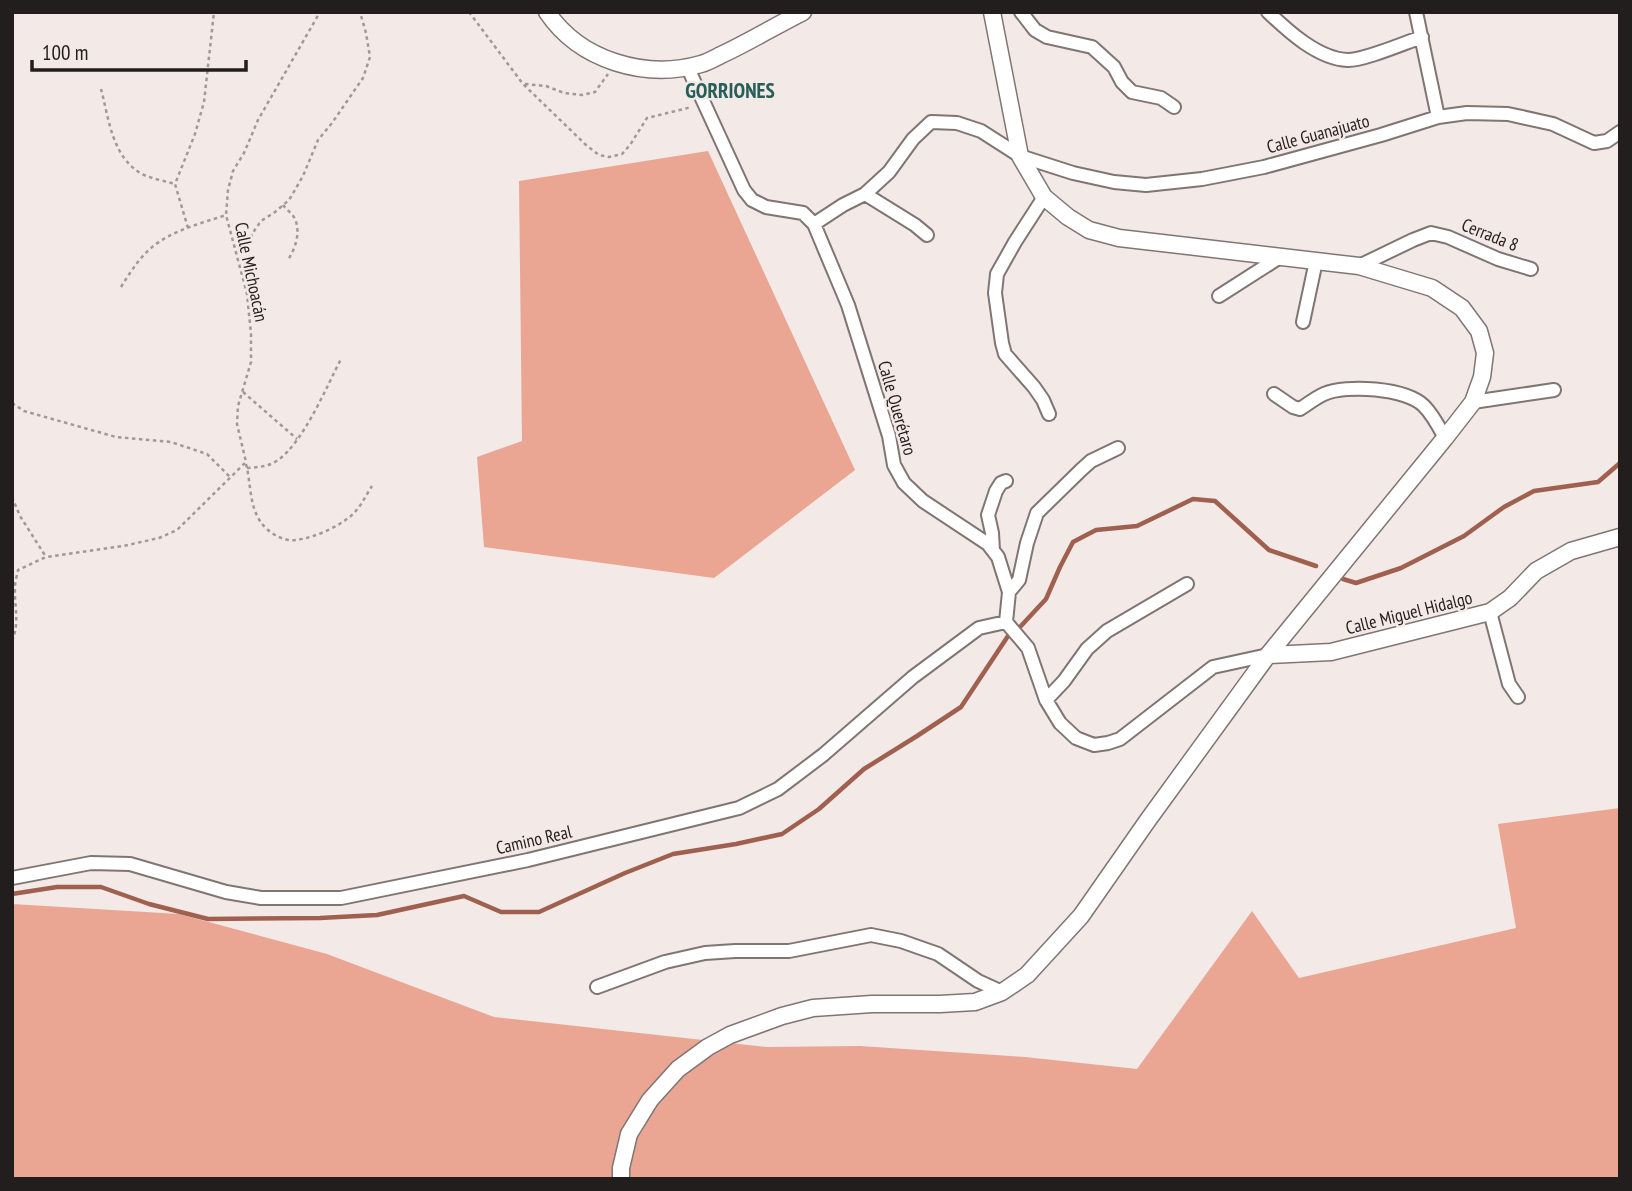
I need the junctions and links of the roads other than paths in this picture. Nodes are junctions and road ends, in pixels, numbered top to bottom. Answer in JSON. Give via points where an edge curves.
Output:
{"nodes":[{"id":1,"x":547,"y":12,"type":"edge"},
{"id":2,"x":803,"y":12,"type":"edge"},
{"id":3,"x":992,"y":12,"type":"edge"},
{"id":4,"x":1021,"y":12,"type":"edge"},
{"id":5,"x":1268,"y":12,"type":"edge"},
{"id":6,"x":1416,"y":12,"type":"edge"},
{"id":7,"x":1422,"y":37,"type":"junction"},
{"id":8,"x":687,"y":66,"type":"junction"},
{"id":9,"x":1174,"y":107,"type":"dead end"},
{"id":10,"x":1438,"y":117,"type":"junction"},
{"id":11,"x":1620,"y":132,"type":"edge"},
{"id":12,"x":1020,"y":156,"type":"junction"},
{"id":13,"x":865,"y":194,"type":"junction"},
{"id":14,"x":1044,"y":197,"type":"junction"},
{"id":15,"x":814,"y":224,"type":"junction"},
{"id":16,"x":927,"y":235,"type":"dead end"},
{"id":17,"x":1280,"y":257,"type":"junction"},
{"id":18,"x":1316,"y":261,"type":"junction"},
{"id":19,"x":1359,"y":266,"type":"junction"},
{"id":20,"x":1531,"y":269,"type":"dead end"},
{"id":21,"x":1219,"y":296,"type":"dead end"},
{"id":22,"x":1303,"y":322,"type":"dead end"},
{"id":23,"x":1554,"y":390,"type":"dead end"},
{"id":24,"x":1274,"y":394,"type":"dead end"},
{"id":25,"x":1473,"y":402,"type":"junction"},
{"id":26,"x":1049,"y":414,"type":"dead end"},
{"id":27,"x":1445,"y":438,"type":"junction"},
{"id":28,"x":1118,"y":448,"type":"dead end"},
{"id":29,"x":1006,"y":481,"type":"dead end"},
{"id":30,"x":1620,"y":537,"type":"edge"},
{"id":31,"x":993,"y":550,"type":"junction"},
{"id":32,"x":1187,"y":584,"type":"dead end"},
{"id":33,"x":1009,"y":592,"type":"junction"},
{"id":34,"x":1490,"y":612,"type":"junction"},
{"id":35,"x":1006,"y":622,"type":"junction"},
{"id":36,"x":1268,"y":655,"type":"junction"},
{"id":37,"x":1518,"y":697,"type":"dead end"},
{"id":38,"x":1046,"y":701,"type":"junction"},
{"id":39,"x":12,"y":878,"type":"edge"},
{"id":40,"x":597,"y":987,"type":"dead end"},
{"id":41,"x":1002,"y":992,"type":"junction"},
{"id":42,"x":621,"y":1179,"type":"edge"}],
"edges":[{"from":1,"to":8,"type":"main road","via":[[575,42],[603,59],[630,66]]},
{"from":2,"to":8,"type":"main road","via":[[741,46]]},
{"from":3,"to":12,"type":"main road"},
{"from":4,"to":9,"type":"street","via":[[1047,37],[1092,47],[1132,92],[1161,98]]},
{"from":5,"to":7,"type":"street","via":[[1311,47],[1347,60]]},
{"from":6,"to":7,"type":"street"},
{"from":7,"to":10,"type":"street"},
{"from":8,"to":15,"type":"street","via":[[752,200],[803,213]]},
{"from":10,"to":11,"type":"street","name":"Calle Guanajuato","via":[[1508,114],[1553,124],[1594,144]]},
{"from":10,"to":12,"type":"street","name":"Calle Guanajuato","via":[[1264,167],[1146,185],[1073,173]]},
{"from":12,"to":13,"type":"street","via":[[981,131],[957,123],[931,122]]},
{"from":12,"to":14,"type":"main road"},
{"from":13,"to":15,"type":"street"},
{"from":13,"to":16,"type":"street"},
{"from":14,"to":17,"type":"main road","via":[[1089,230],[1119,238]]},
{"from":14,"to":26,"type":"street","via":[[1014,242],[998,274],[995,293],[1005,354],[1034,387]]},
{"from":15,"to":31,"type":"street","name":"Calle Querétaro","via":[[848,305],[894,464],[904,483]]},
{"from":17,"to":18,"type":"main road"},
{"from":17,"to":21,"type":"street"},
{"from":18,"to":19,"type":"main road"},
{"from":18,"to":22,"type":"street"},
{"from":19,"to":20,"type":"street","name":"Cerrada 8","via":[[1431,233]]},
{"from":19,"to":25,"type":"main road","via":[[1432,288],[1462,308],[1479,331],[1485,353]]},
{"from":23,"to":25,"type":"street"},
{"from":24,"to":27,"type":"street","via":[[1300,409],[1325,393],[1347,389],[1411,397],[1423,404]]},
{"from":25,"to":27,"type":"main road"},
{"from":27,"to":36,"type":"main road"},
{"from":28,"to":33,"type":"street","via":[[1091,461],[1037,513],[1018,580]]},
{"from":29,"to":31,"type":"street","via":[[996,491],[988,515]]},
{"from":30,"to":34,"type":"main road","name":"Calle Miguel Hidalgo","via":[[1571,551],[1536,571]]},
{"from":31,"to":33,"type":"street"},
{"from":32,"to":38,"type":"street","via":[[1107,631]]},
{"from":33,"to":35,"type":"street"},
{"from":34,"to":36,"type":"main road","name":"Calle Miguel Hidalgo","via":[[1331,652]]},
{"from":34,"to":37,"type":"street","via":[[1509,684]]},
{"from":35,"to":38,"type":"street","via":[[1028,648]]},
{"from":35,"to":39,"type":"street","name":"Camino Real","via":[[979,628],[778,789],[739,808],[528,860],[341,898],[261,898],[130,864],[91,863]]},
{"from":36,"to":38,"type":"street","via":[[1213,667],[1120,739],[1108,743],[1094,745],[1076,738]]},
{"from":36,"to":41,"type":"main road","via":[[1081,916],[1027,975]]},
{"from":40,"to":41,"type":"street","via":[[664,962],[705,953],[789,951],[871,935],[938,954]]},
{"from":41,"to":42,"type":"main road","via":[[975,1002],[813,1008],[730,1035],[678,1069],[650,1100],[629,1134]]}]}
